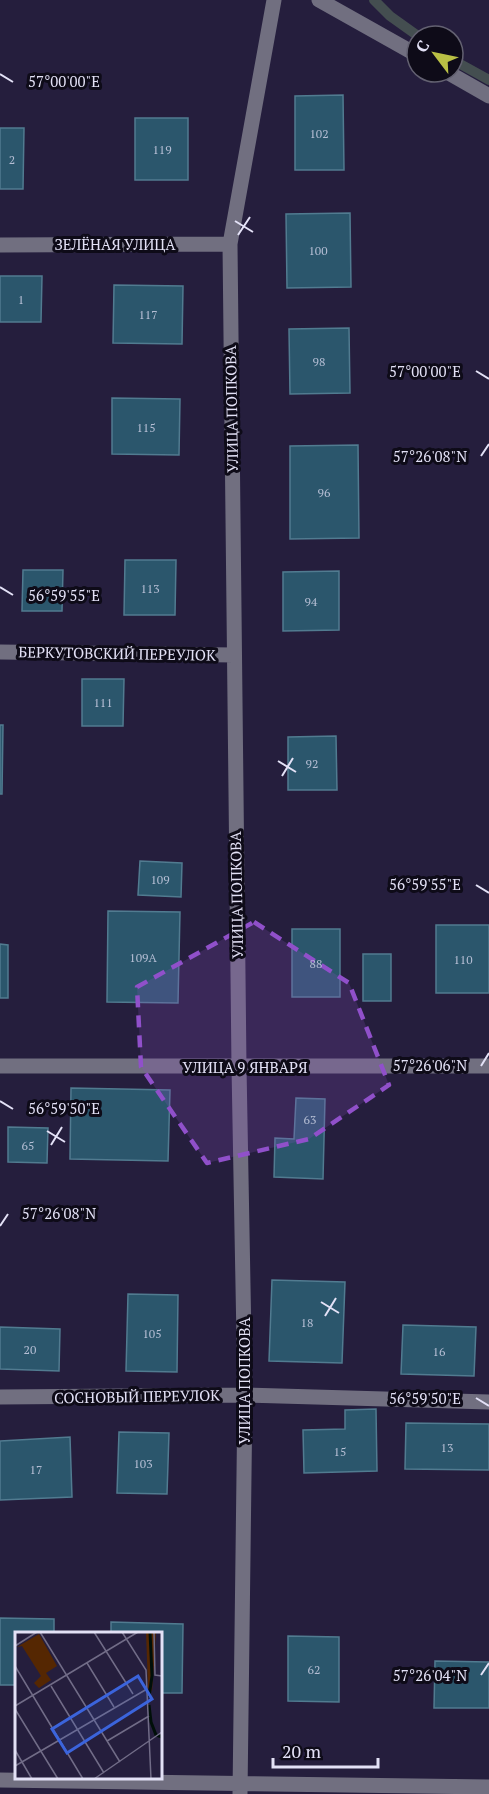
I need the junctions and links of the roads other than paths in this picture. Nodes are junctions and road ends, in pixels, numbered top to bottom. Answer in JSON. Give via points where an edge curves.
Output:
{"nodes":[{"id":1,"x":274,"y":0,"type":"edge"},
{"id":2,"x":318,"y":0,"type":"edge"},
{"id":3,"x":405,"y":48,"type":"edge"},
{"id":4,"x":465,"y":82,"type":"edge"},
{"id":5,"x":489,"y":96,"type":"edge"},
{"id":6,"x":230,"y":244,"type":"junction"},
{"id":7,"x":0,"y":245,"type":"edge"},
{"id":8,"x":0,"y":652,"type":"edge"},
{"id":9,"x":234,"y":655,"type":"junction"},
{"id":10,"x":0,"y":1066,"type":"edge"},
{"id":11,"x":489,"y":1066,"type":"edge"},
{"id":12,"x":239,"y":1067,"type":"junction"},
{"id":13,"x":245,"y":1395,"type":"junction"},
{"id":14,"x":0,"y":1397,"type":"edge"},
{"id":15,"x":489,"y":1402,"type":"edge"},
{"id":16,"x":0,"y":1780,"type":"edge"},
{"id":17,"x":489,"y":1787,"type":"edge"},
{"id":18,"x":240,"y":1789,"type":"edge"}],
"edges":[{"from":1,"to":6,"type":"street","name":"УЛИЦА ПОПКОВА"},
{"from":2,"to":3,"type":"street"},
{"from":4,"to":5,"type":"street"},
{"from":6,"to":7,"type":"street","name":"ЗЕЛЁНАЯ УЛИЦА"},
{"from":6,"to":9,"type":"street","name":"УЛИЦА ПОПКОВА"},
{"from":8,"to":9,"type":"street","name":"БЕРКУТОВСКИЙ ПЕРЕУЛОК"},
{"from":9,"to":12,"type":"street","name":"УЛИЦА ПОПКОВА"},
{"from":10,"to":12,"type":"street","name":"УЛИЦА 9 ЯНВАРЯ"},
{"from":11,"to":12,"type":"street","name":"УЛИЦА 9 ЯНВАРЯ"},
{"from":12,"to":13,"type":"street","name":"УЛИЦА ПОПКОВА"},
{"from":13,"to":14,"type":"street","name":"СОСНОВЫЙ ПЕРЕУЛОК"},
{"from":13,"to":15,"type":"street","name":"СОСНОВЫЙ ПЕРЕУЛОК"},
{"from":13,"to":18,"type":"street","name":"УЛИЦА ПОПКОВА"},
{"from":16,"to":18,"type":"street"},
{"from":17,"to":18,"type":"street"}]}
